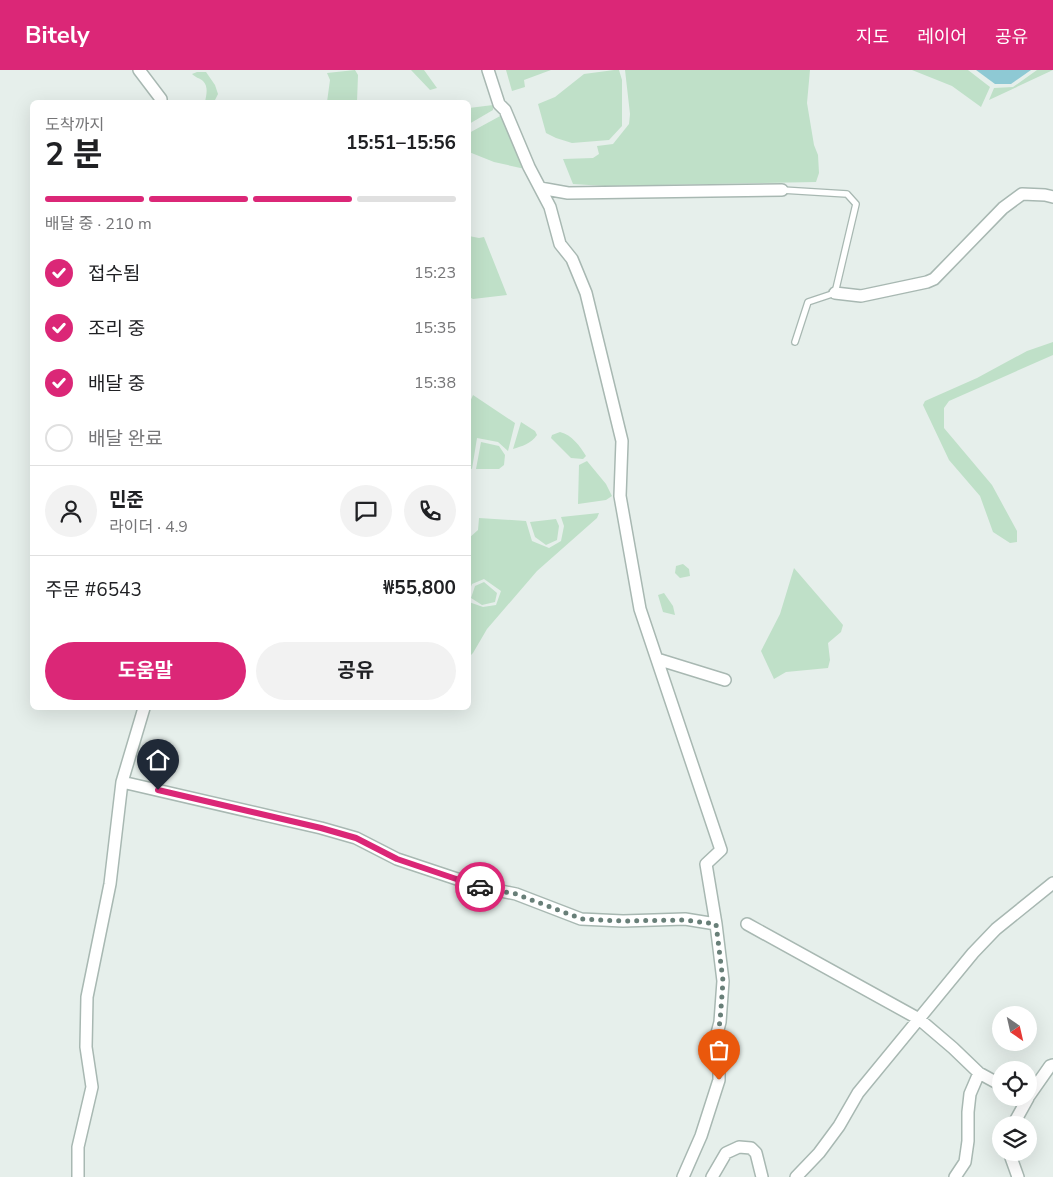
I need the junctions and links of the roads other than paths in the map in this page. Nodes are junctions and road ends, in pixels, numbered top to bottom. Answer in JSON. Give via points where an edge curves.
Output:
{"nodes":[{"id":1,"x":139,"y":70,"type":"edge"},
{"id":2,"x":488,"y":70,"type":"edge"},
{"id":3,"x":161,"y":100,"type":"edge"},
{"id":4,"x":540,"y":188,"type":"junction"},
{"id":5,"x":782,"y":190,"type":"joint"},
{"id":6,"x":1053,"y":197,"type":"edge"},
{"id":7,"x":835,"y":293,"type":"junction"},
{"id":8,"x":795,"y":342,"type":"dead end"},
{"id":9,"x":657,"y":659,"type":"junction"},
{"id":10,"x":725,"y":680,"type":"dead end"},
{"id":11,"x":143,"y":710,"type":"edge"},
{"id":12,"x":122,"y":782,"type":"junction"},
{"id":13,"x":1053,"y":883,"type":"edge"},
{"id":14,"x":716,"y":924,"type":"junction"},
{"id":15,"x":747,"y":924,"type":"dead end"},
{"id":16,"x":920,"y":1019,"type":"junction"},
{"id":17,"x":1053,"y":1065,"type":"edge"},
{"id":18,"x":979,"y":1073,"type":"junction"},
{"id":19,"x":992,"y":1080,"type":"edge"},
{"id":20,"x":1037,"y":1083,"type":"edge"},
{"id":21,"x":1012,"y":1161,"type":"edge"},
{"id":22,"x":78,"y":1177,"type":"edge"},
{"id":23,"x":683,"y":1177,"type":"edge"},
{"id":24,"x":712,"y":1177,"type":"edge"},
{"id":25,"x":762,"y":1177,"type":"edge"},
{"id":26,"x":796,"y":1177,"type":"edge"},
{"id":27,"x":955,"y":1177,"type":"edge"},
{"id":28,"x":1018,"y":1177,"type":"edge"}],
"edges":[{"from":1,"to":3,"type":"street"},
{"from":2,"to":4,"type":"street","via":[[499,104],[505,110]]},
{"from":4,"to":5,"type":"street","via":[[568,193]]},
{"from":4,"to":9,"type":"street","via":[[550,207],[560,244],[572,260],[586,293],[622,441],[620,496],[640,609]]},
{"from":5,"to":7,"type":"lane","via":[[847,194],[856,204]]},
{"from":6,"to":7,"type":"street","via":[[1022,194],[1003,208],[934,279],[861,296]]},
{"from":7,"to":8,"type":"lane","via":[[808,302]]},
{"from":9,"to":10,"type":"street"},
{"from":9,"to":14,"type":"street","via":[[721,850],[706,864]]},
{"from":11,"to":12,"type":"street"},
{"from":12,"to":14,"type":"street","via":[[356,838],[397,859],[481,887],[516,894],[582,919],[685,920]]},
{"from":12,"to":22,"type":"street","via":[[110,884],[87,997],[86,1047],[92,1087],[78,1147]]},
{"from":13,"to":16,"type":"street","via":[[972,953]]},
{"from":14,"to":23,"type":"street","via":[[723,981],[720,1022],[714,1046],[719,1080],[701,1136]]},
{"from":15,"to":16,"type":"street"},
{"from":16,"to":18,"type":"street"},
{"from":16,"to":26,"type":"street","via":[[886,1057],[824,1146]]},
{"from":17,"to":20,"type":"street"},
{"from":18,"to":19,"type":"street"},
{"from":18,"to":27,"type":"street","via":[[970,1094],[965,1162]]},
{"from":21,"to":28,"type":"street"},
{"from":24,"to":25,"type":"street","via":[[726,1153],[738,1147],[751,1148],[756,1153]]}]}
